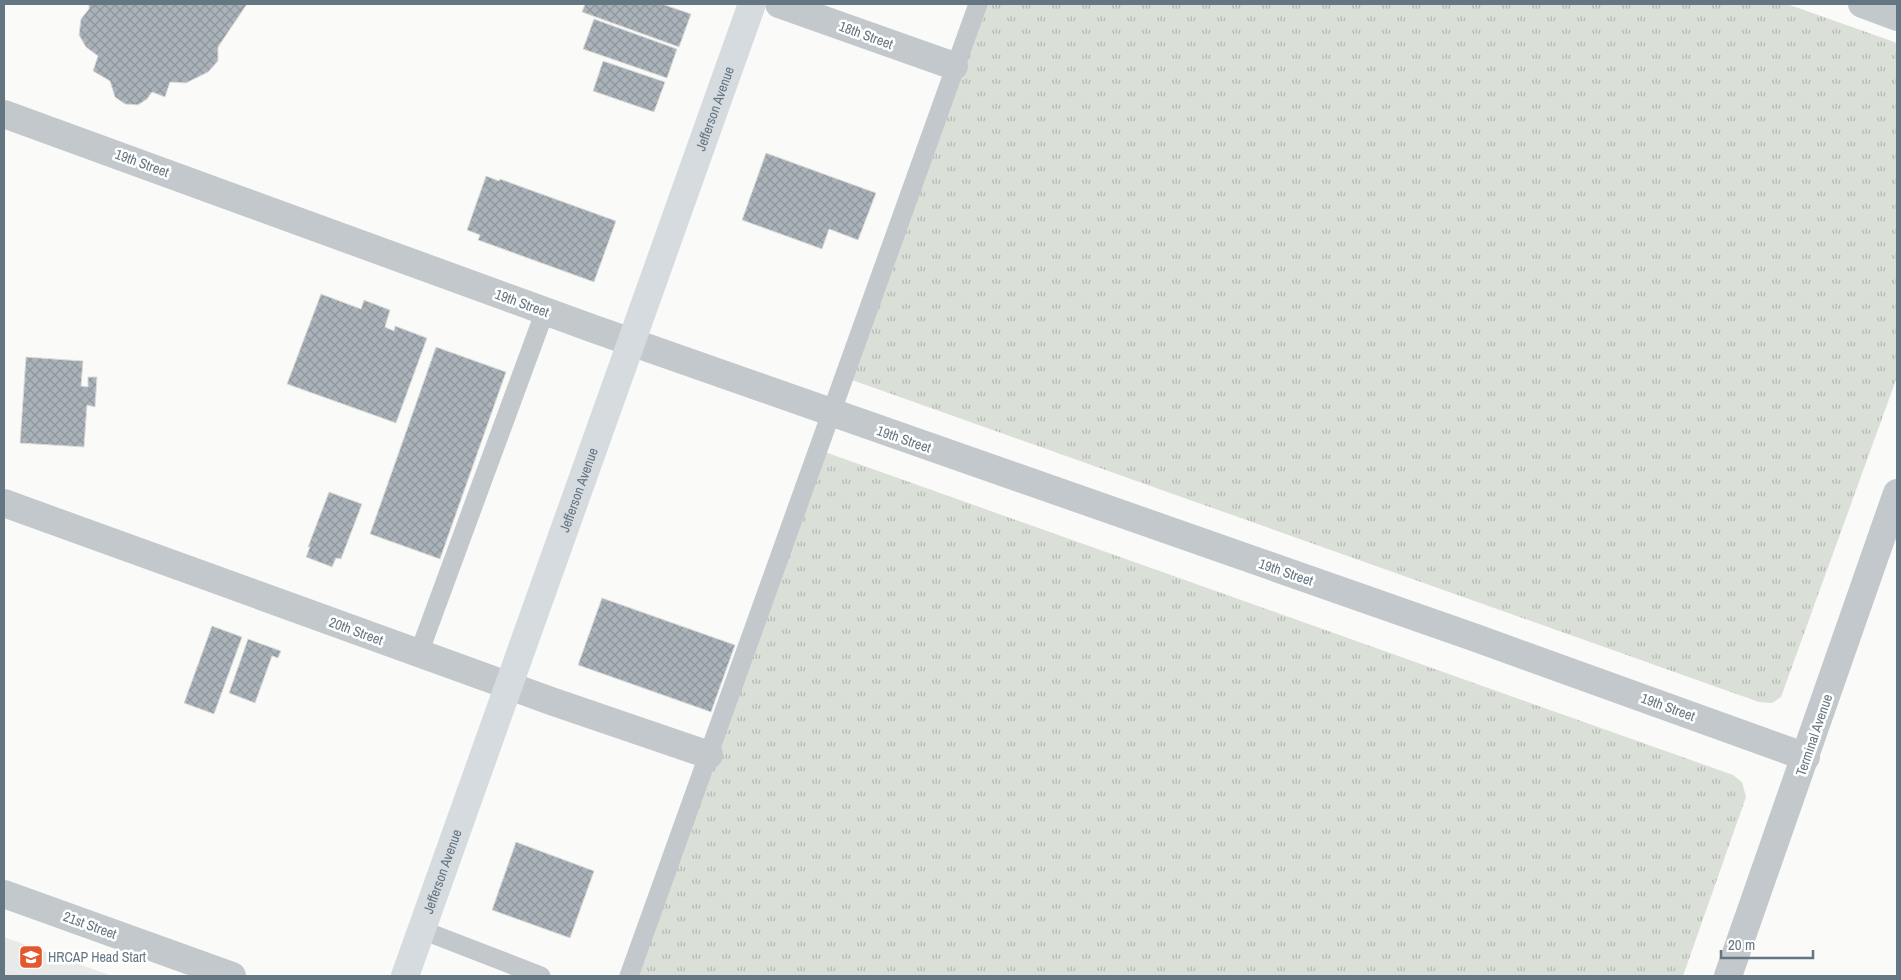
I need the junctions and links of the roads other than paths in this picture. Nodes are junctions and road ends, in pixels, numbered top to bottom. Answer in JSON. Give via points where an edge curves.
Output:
{"nodes":[{"id":1,"x":752,"y":4,"type":"edge"},
{"id":2,"x":779,"y":4,"type":"edge"},
{"id":3,"x":978,"y":4,"type":"edge"},
{"id":4,"x":1862,"y":4,"type":"edge"},
{"id":5,"x":1897,"y":16,"type":"edge"},
{"id":6,"x":954,"y":66,"type":"junction"},
{"id":7,"x":4,"y":114,"type":"edge"},
{"id":8,"x":545,"y":311,"type":"junction"},
{"id":9,"x":632,"y":341,"type":"junction"},
{"id":10,"x":829,"y":413,"type":"junction"},
{"id":11,"x":1897,"y":493,"type":"edge"},
{"id":12,"x":4,"y":503,"type":"edge"},
{"id":13,"x":418,"y":653,"type":"junction"},
{"id":14,"x":509,"y":686,"type":"junction"},
{"id":15,"x":709,"y":754,"type":"junction"},
{"id":16,"x":1806,"y":757,"type":"junction"},
{"id":17,"x":4,"y":894,"type":"edge"},
{"id":18,"x":422,"y":930,"type":"junction"},
{"id":19,"x":232,"y":976,"type":"edge"},
{"id":20,"x":406,"y":976,"type":"edge"},
{"id":21,"x":541,"y":976,"type":"edge"},
{"id":22,"x":629,"y":976,"type":"edge"},
{"id":23,"x":1728,"y":976,"type":"edge"}],
"edges":[{"from":1,"to":9,"type":"main road","name":"Jefferson Avenue"},
{"from":2,"to":6,"type":"street","name":"18th Street"},
{"from":3,"to":6,"type":"lane"},
{"from":4,"to":5,"type":"street"},
{"from":6,"to":10,"type":"lane"},
{"from":7,"to":8,"type":"street","name":"19th Street"},
{"from":8,"to":9,"type":"street","name":"19th Street"},
{"from":8,"to":13,"type":"lane"},
{"from":9,"to":10,"type":"street","name":"19th Street"},
{"from":9,"to":14,"type":"main road","name":"Jefferson Avenue"},
{"from":10,"to":15,"type":"lane"},
{"from":10,"to":16,"type":"street","name":"19th Street","via":[[1476,638]]},
{"from":11,"to":16,"type":"street","name":"Terminal Avenue"},
{"from":12,"to":13,"type":"street","name":"20th Street"},
{"from":13,"to":14,"type":"street","name":"20th Street"},
{"from":14,"to":15,"type":"street","name":"20th Street"},
{"from":14,"to":18,"type":"main road","name":"Jefferson Avenue"},
{"from":15,"to":22,"type":"lane"},
{"from":16,"to":23,"type":"street","name":"Terminal Avenue"},
{"from":17,"to":19,"type":"street","name":"21st Street"},
{"from":18,"to":20,"type":"main road","name":"Jefferson Avenue"},
{"from":18,"to":21,"type":"lane"}]}
